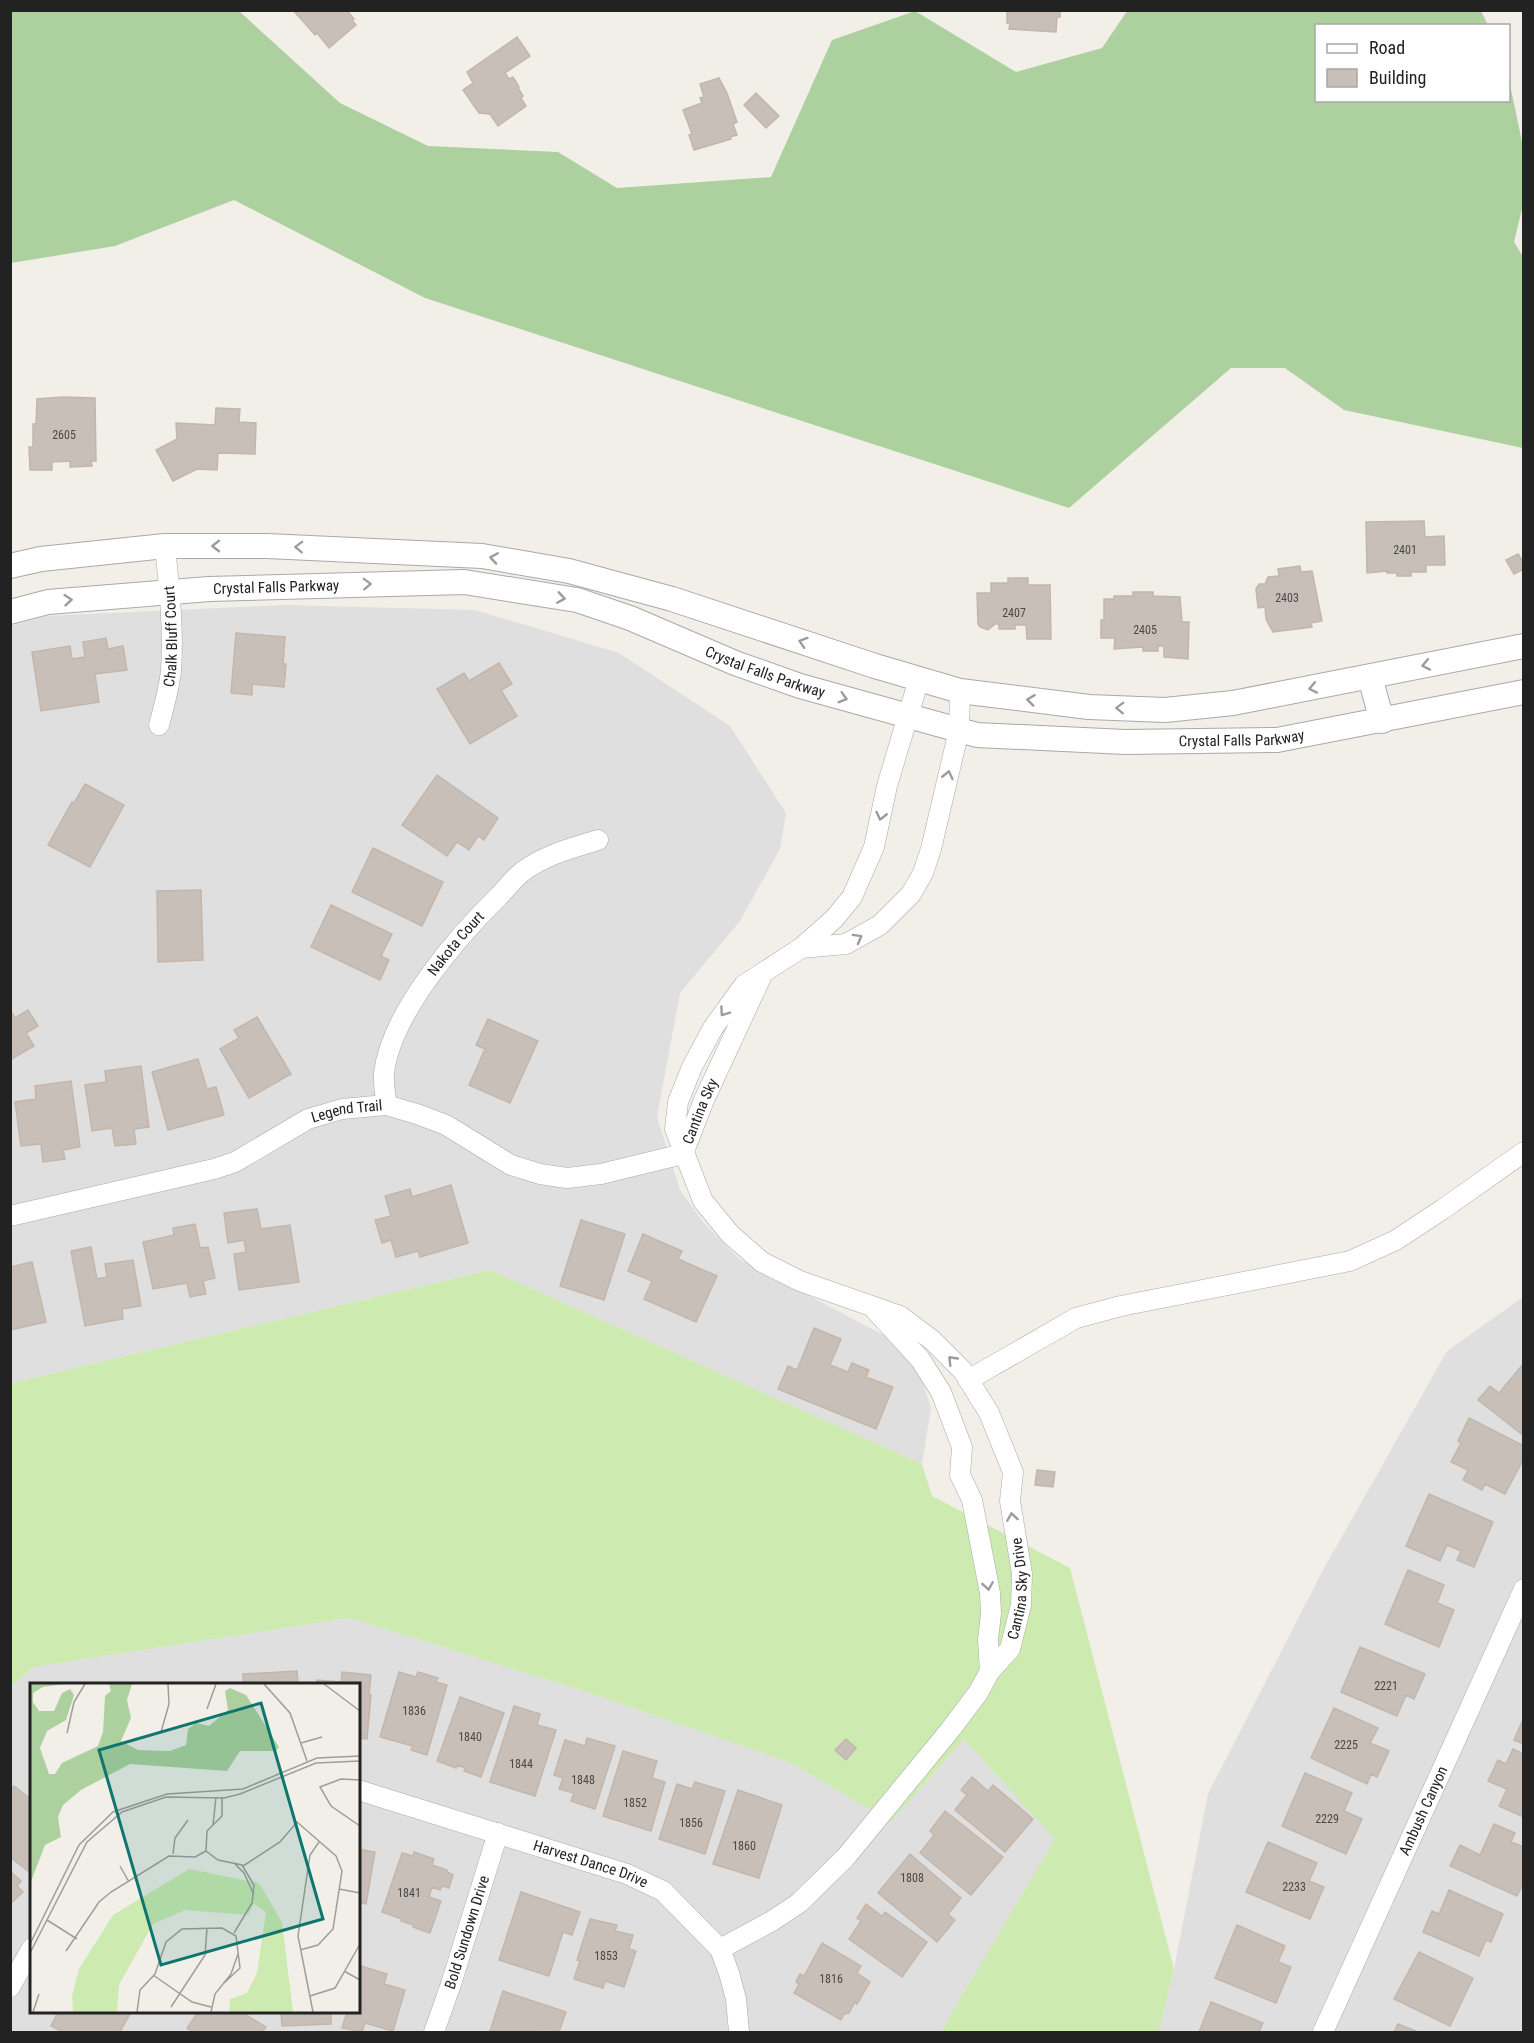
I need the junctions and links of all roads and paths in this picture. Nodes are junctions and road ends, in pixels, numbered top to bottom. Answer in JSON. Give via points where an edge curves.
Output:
{"nodes":[{"id":1,"x":165,"y":546,"type":"junction"},
{"id":2,"x":10,"y":566,"type":"edge"},
{"id":3,"x":169,"y":592,"type":"junction"},
{"id":4,"x":10,"y":612,"type":"edge"},
{"id":5,"x":1524,"y":646,"type":"edge"},
{"id":6,"x":1370,"y":677,"type":"junction"},
{"id":7,"x":919,"y":679,"type":"junction"},
{"id":8,"x":960,"y":691,"type":"junction"},
{"id":9,"x":1524,"y":692,"type":"edge"},
{"id":10,"x":908,"y":715,"type":"junction"},
{"id":11,"x":1382,"y":721,"type":"junction"},
{"id":12,"x":159,"y":725,"type":"dead end"},
{"id":13,"x":959,"y":730,"type":"junction"},
{"id":14,"x":598,"y":840,"type":"dead end"},
{"id":15,"x":801,"y":948,"type":"junction"},
{"id":16,"x":387,"y":1105,"type":"junction"},
{"id":17,"x":1524,"y":1152,"type":"edge"},
{"id":18,"x":683,"y":1154,"type":"junction"},
{"id":19,"x":10,"y":1216,"type":"edge"},
{"id":20,"x":873,"y":1308,"type":"junction"},
{"id":21,"x":968,"y":1380,"type":"junction"},
{"id":22,"x":1524,"y":1589,"type":"edge"},
{"id":23,"x":990,"y":1671,"type":"junction"},
{"id":24,"x":360,"y":1791,"type":"edge"},
{"id":25,"x":498,"y":1833,"type":"junction"},
{"id":26,"x":720,"y":1949,"type":"junction"},
{"id":27,"x":30,"y":1952,"type":"edge"},
{"id":28,"x":10,"y":1987,"type":"edge"},
{"id":29,"x":434,"y":2032,"type":"edge"},
{"id":30,"x":739,"y":2032,"type":"edge"},
{"id":31,"x":1323,"y":2032,"type":"edge"}],
"edges":[{"from":1,"to":2,"type":"street"},
{"from":1,"to":3,"type":"street","name":"Chalk Bluff Court"},
{"from":7,"to":1,"type":"street","one_way":true,"via":[[672,599],[569,571],[482,556],[267,546]]},
{"from":4,"to":3,"type":"street","name":"Crystal Falls Parkway","one_way":true,"via":[[48,602]]},
{"from":3,"to":10,"type":"street","name":"Crystal Falls Parkway","one_way":true,"via":[[464,582],[577,600],[800,686]]},
{"from":3,"to":12,"type":"street","name":"Chalk Bluff Court","via":[[171,671]]},
{"from":5,"to":6,"type":"street","one_way":true},
{"from":6,"to":8,"type":"street","one_way":true,"via":[[1233,703],[1165,710],[1089,707]]},
{"from":6,"to":11,"type":"street"},
{"from":7,"to":8,"type":"street"},
{"from":7,"to":10,"type":"street","name":"Cantina Sky"},
{"from":8,"to":13,"type":"street","name":"Cantina Sky"},
{"from":9,"to":11,"type":"street","name":"Crystal Falls Parkway"},
{"from":10,"to":13,"type":"street","name":"Crystal Falls Parkway"},
{"from":10,"to":15,"type":"street","name":"Cantina Sky","one_way":true,"via":[[864,872],[852,897],[834,919]]},
{"from":11,"to":13,"type":"street","name":"Crystal Falls Parkway","via":[[1277,740],[1125,742],[977,735]]},
{"from":15,"to":13,"type":"street","name":"Cantina Sky","one_way":true,"via":[[846,944],[880,925],[911,894],[932,849]]},
{"from":14,"to":16,"type":"street","name":"Nakota Court","via":[[550,855],[523,872],[440,962],[393,1038],[384,1074]]},
{"from":15,"to":18,"type":"street","name":"Cantina Sky","via":[[764,970]]},
{"from":16,"to":18,"type":"street","name":"Legend Trail","via":[[446,1125],[511,1165],[540,1174],[567,1178],[601,1174]]},
{"from":16,"to":19,"type":"street","name":"Legend Trail","via":[[342,1109],[308,1119],[235,1162],[214,1169]]},
{"from":17,"to":21,"type":"street","via":[[1396,1240],[1350,1261],[1076,1318]]},
{"from":18,"to":20,"type":"street","name":"Cantina Sky Drive","via":[[703,1201],[730,1234],[762,1262],[800,1281]]},
{"from":21,"to":20,"type":"street","name":"Cantina Sky Drive","one_way":true,"via":[[932,1340],[900,1316]]},
{"from":20,"to":23,"type":"street","name":"Cantina Sky Drive","one_way":true,"via":[[920,1359],[941,1392],[962,1448],[960,1475],[972,1500],[990,1593]]},
{"from":23,"to":21,"type":"street","name":"Cantina Sky Drive","one_way":true,"via":[[1010,1649],[1021,1605],[1022,1574],[1010,1501],[1013,1472],[989,1413]]},
{"from":22,"to":31,"type":"street","name":"Ambush Canyon"},
{"from":23,"to":26,"type":"street","name":"Cantina Sky Drive","via":[[950,1730],[826,1878],[799,1903]]},
{"from":24,"to":25,"type":"street","name":"Harvest Dance Drive"},
{"from":25,"to":26,"type":"street","name":"Harvest Dance Drive","via":[[627,1874],[663,1891]]},
{"from":25,"to":29,"type":"street","name":"Bold Sundown Drive"},
{"from":26,"to":30,"type":"street","name":"Harvest Dance Drive","via":[[736,1999]]},
{"from":27,"to":28,"type":"street"}]}
